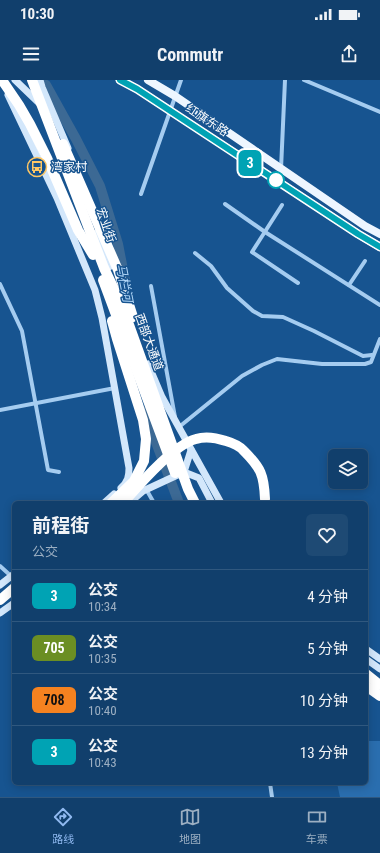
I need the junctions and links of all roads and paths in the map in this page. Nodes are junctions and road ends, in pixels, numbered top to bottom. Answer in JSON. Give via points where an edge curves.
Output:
{"nodes":[{"id":1,"x":1,"y":80,"type":"edge"},
{"id":2,"x":32,"y":80,"type":"edge"},
{"id":3,"x":120,"y":80,"type":"edge"},
{"id":4,"x":148,"y":80,"type":"edge"},
{"id":5,"x":181,"y":80,"type":"edge"},
{"id":6,"x":285,"y":80,"type":"edge"},
{"id":7,"x":304,"y":80,"type":"edge"},
{"id":8,"x":20,"y":81,"type":"edge"},
{"id":9,"x":41,"y":83,"type":"edge"},
{"id":10,"x":175,"y":96,"type":"junction"},
{"id":11,"x":47,"y":110,"type":"junction"},
{"id":12,"x":170,"y":110,"type":"junction"},
{"id":13,"x":380,"y":112,"type":"edge"},
{"id":14,"x":55,"y":118,"type":"junction"},
{"id":15,"x":281,"y":169,"type":"junction"},
{"id":16,"x":141,"y":194,"type":"dead end"},
{"id":17,"x":225,"y":204,"type":"dead end"},
{"id":18,"x":282,"y":205,"type":"dead end"},
{"id":19,"x":265,"y":232,"type":"junction"},
{"id":20,"x":380,"y":234,"type":"edge"},
{"id":21,"x":380,"y":247,"type":"edge"},
{"id":22,"x":194,"y":253,"type":"dead end"},
{"id":23,"x":93,"y":255,"type":"junction"},
{"id":24,"x":365,"y":261,"type":"dead end"},
{"id":25,"x":103,"y":280,"type":"junction"},
{"id":26,"x":298,"y":283,"type":"dead end"},
{"id":27,"x":0,"y":284,"type":"edge"},
{"id":28,"x":150,"y":286,"type":"dead end"},
{"id":29,"x":349,"y":286,"type":"junction"},
{"id":30,"x":380,"y":305,"type":"edge"},
{"id":31,"x":128,"y":315,"type":"junction"},
{"id":32,"x":102,"y":318,"type":"junction"},
{"id":33,"x":380,"y":339,"type":"edge"},
{"id":34,"x":372,"y":355,"type":"junction"},
{"id":35,"x":149,"y":379,"type":"junction"},
{"id":36,"x":115,"y":388,"type":"junction"},
{"id":37,"x":35,"y":403,"type":"junction"},
{"id":38,"x":0,"y":410,"type":"edge"},
{"id":39,"x":173,"y":417,"type":"junction"},
{"id":40,"x":179,"y":427,"type":"junction"},
{"id":41,"x":191,"y":450,"type":"junction"},
{"id":42,"x":129,"y":468,"type":"junction"},
{"id":43,"x":59,"y":472,"type":"dead end"},
{"id":44,"x":184,"y":472,"type":"junction"},
{"id":45,"x":146,"y":489,"type":"junction"},
{"id":46,"x":106,"y":501,"type":"edge"},
{"id":47,"x":113,"y":501,"type":"edge"},
{"id":48,"x":125,"y":501,"type":"edge"},
{"id":49,"x":131,"y":501,"type":"edge"},
{"id":50,"x":153,"y":501,"type":"edge"},
{"id":51,"x":192,"y":501,"type":"edge"},
{"id":52,"x":211,"y":501,"type":"edge"},
{"id":53,"x":220,"y":501,"type":"edge"},
{"id":54,"x":264,"y":501,"type":"edge"},
{"id":55,"x":0,"y":566,"type":"edge"},
{"id":56,"x":12,"y":575,"type":"edge"},
{"id":57,"x":0,"y":585,"type":"edge"},
{"id":58,"x":12,"y":590,"type":"edge"},
{"id":59,"x":0,"y":600,"type":"edge"},
{"id":60,"x":12,"y":604,"type":"edge"},
{"id":61,"x":0,"y":613,"type":"edge"},
{"id":62,"x":368,"y":650,"type":"edge"},
{"id":63,"x":380,"y":659,"type":"edge"},
{"id":64,"x":368,"y":660,"type":"edge"},
{"id":65,"x":380,"y":669,"type":"edge"},
{"id":66,"x":368,"y":675,"type":"edge"},
{"id":67,"x":380,"y":684,"type":"edge"},
{"id":68,"x":368,"y":687,"type":"edge"},
{"id":69,"x":380,"y":696,"type":"edge"},
{"id":70,"x":270,"y":785,"type":"edge"},
{"id":71,"x":272,"y":797,"type":"edge"}],
"edges":[{"from":1,"to":23,"type":"highway","via":[[30,124],[78,230]]},
{"from":1,"to":32,"type":"main road","via":[[57,198],[95,290]]},
{"from":2,"to":35,"type":"highway","name":"西部大通道","bridge":true},
{"from":3,"to":12,"type":"main road","name":"红旗东路"},
{"from":4,"to":10,"type":"main road","name":"红旗东路"},
{"from":5,"to":10,"type":"street"},
{"from":6,"to":15,"type":"street"},
{"from":7,"to":13,"type":"street"},
{"from":8,"to":11,"type":"main road","bridge":true},
{"from":8,"to":23,"type":"highway","name":"西部大通道"},
{"from":9,"to":14,"type":"main road","name":"宏业街"},
{"from":10,"to":12,"type":"street"},
{"from":10,"to":15,"type":"main road","name":"红旗东路"},
{"from":11,"to":14,"type":"main road"},
{"from":11,"to":35,"type":"highway","bridge":true,"via":[[102,229],[118,270]]},
{"from":12,"to":16,"type":"street"},
{"from":12,"to":21,"type":"main road","name":"红旗东路"},
{"from":14,"to":31,"type":"main road","name":"宏业街","via":[[71,153],[110,272]]},
{"from":15,"to":20,"type":"main road","name":"红旗东路"},
{"from":17,"to":19,"type":"street"},
{"from":18,"to":19,"type":"street"},
{"from":19,"to":26,"type":"street","via":[[252,252]]},
{"from":19,"to":29,"type":"street"},
{"from":22,"to":34,"type":"street","via":[[211,266],[227,288],[253,311],[262,316],[283,317],[364,356]]},
{"from":23,"to":25,"type":"highway","name":"西部大通道"},
{"from":24,"to":29,"type":"street"},
{"from":25,"to":47,"type":"highway","bridge":true,"via":[[116,339],[143,420],[146,439],[144,460],[134,481]]},
{"from":25,"to":51,"type":"highway","name":"西部大通道","bridge":true},
{"from":27,"to":37,"type":"street","via":[[22,331]]},
{"from":28,"to":39,"type":"street","via":[[175,415]]},
{"from":29,"to":30,"type":"street"},
{"from":31,"to":32,"type":"main road","via":[[121,310],[112,309]]},
{"from":31,"to":39,"type":"main road","name":"宏业街","bridge":true,"via":[[162,398]]},
{"from":32,"to":36,"type":"main road"},
{"from":33,"to":34,"type":"street"},
{"from":34,"to":40,"type":"street","via":[[371,362],[365,364],[322,364],[277,359],[237,379]]},
{"from":35,"to":51,"type":"highway","name":"西部大通道","bridge":true},
{"from":36,"to":37,"type":"street"},
{"from":36,"to":42,"type":"main road"},
{"from":37,"to":38,"type":"street"},
{"from":37,"to":43,"type":"street","via":[[48,470]]},
{"from":39,"to":40,"type":"main road","name":"宏业街"},
{"from":40,"to":41,"type":"main road","name":"宏业街"},
{"from":41,"to":44,"type":"main road"},
{"from":41,"to":53,"type":"main road","name":"宏业街"},
{"from":42,"to":45,"type":"main road"},
{"from":42,"to":46,"type":"main road","via":[[126,484]]},
{"from":44,"to":45,"type":"main road"},
{"from":44,"to":52,"type":"main road","via":[[199,478]]},
{"from":45,"to":49,"type":"main road"},
{"from":45,"to":50,"type":"street"},
{"from":48,"to":54,"type":"highway","bridge":true,"via":[[176,449],[196,439],[217,438],[240,446],[254,461],[261,471]]},
{"from":55,"to":56,"type":"street"},
{"from":56,"to":57,"type":"main road"},
{"from":58,"to":59,"type":"highway"},
{"from":60,"to":61,"type":"main road"},
{"from":62,"to":63,"type":"main road"},
{"from":64,"to":65,"type":"main road"},
{"from":66,"to":67,"type":"highway"},
{"from":68,"to":69,"type":"highway"},
{"from":70,"to":71,"type":"street"}]}
